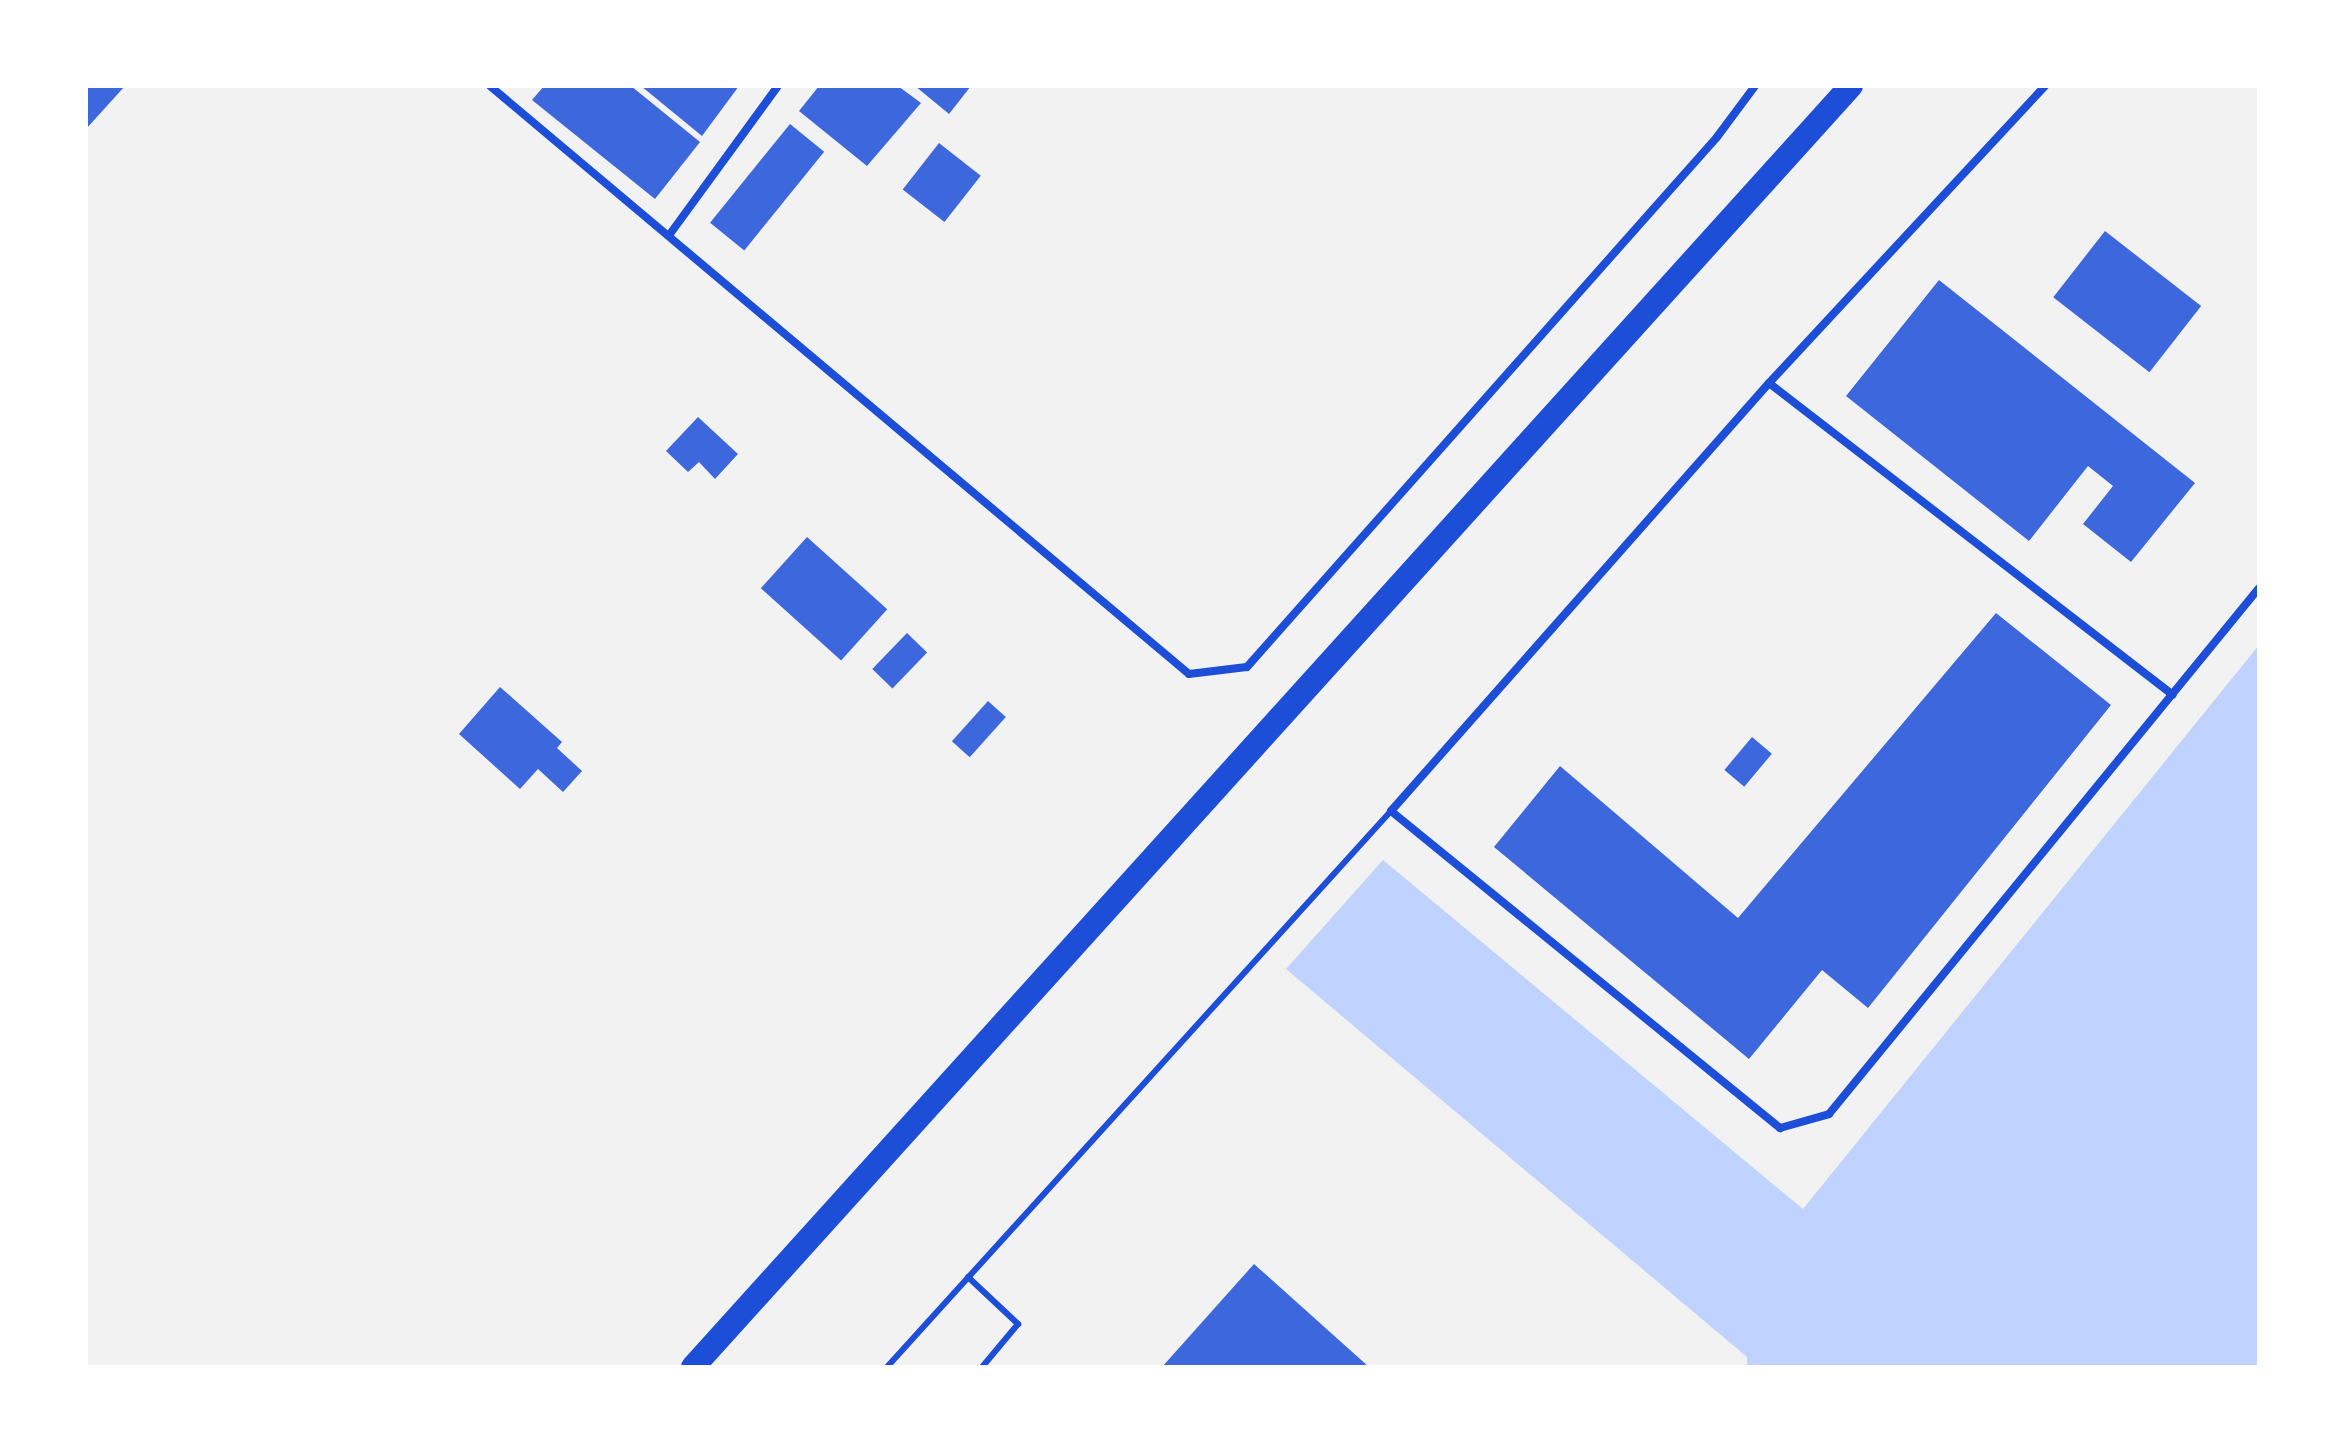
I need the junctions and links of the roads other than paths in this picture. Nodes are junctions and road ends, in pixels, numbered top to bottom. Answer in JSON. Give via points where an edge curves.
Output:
{"nodes":[{"id":1,"x":490,"y":86,"type":"edge"},
{"id":2,"x":778,"y":86,"type":"edge"},
{"id":3,"x":1755,"y":86,"type":"edge"},
{"id":4,"x":1851,"y":86,"type":"edge"},
{"id":5,"x":2045,"y":86,"type":"edge"},
{"id":6,"x":670,"y":234,"type":"junction"},
{"id":7,"x":1769,"y":383,"type":"junction"},
{"id":8,"x":2259,"y":588,"type":"edge"},
{"id":9,"x":2173,"y":695,"type":"junction"},
{"id":10,"x":1391,"y":811,"type":"junction"},
{"id":11,"x":968,"y":1277,"type":"junction"},
{"id":12,"x":693,"y":1367,"type":"edge"},
{"id":13,"x":887,"y":1367,"type":"edge"},
{"id":14,"x":982,"y":1367,"type":"edge"}],
"edges":[{"from":1,"to":6,"type":"street"},
{"from":2,"to":6,"type":"street"},
{"from":3,"to":6,"type":"street","via":[[1717,137],[1247,667],[1189,674]]},
{"from":4,"to":12,"type":"highway"},
{"from":5,"to":7,"type":"street"},
{"from":7,"to":9,"type":"street"},
{"from":7,"to":10,"type":"street"},
{"from":8,"to":9,"type":"street"},
{"from":9,"to":10,"type":"street","via":[[1829,1114],[1780,1128]]},
{"from":10,"to":11,"type":"lane"},
{"from":11,"to":13,"type":"lane"},
{"from":11,"to":14,"type":"lane","via":[[1018,1324]]}]}
